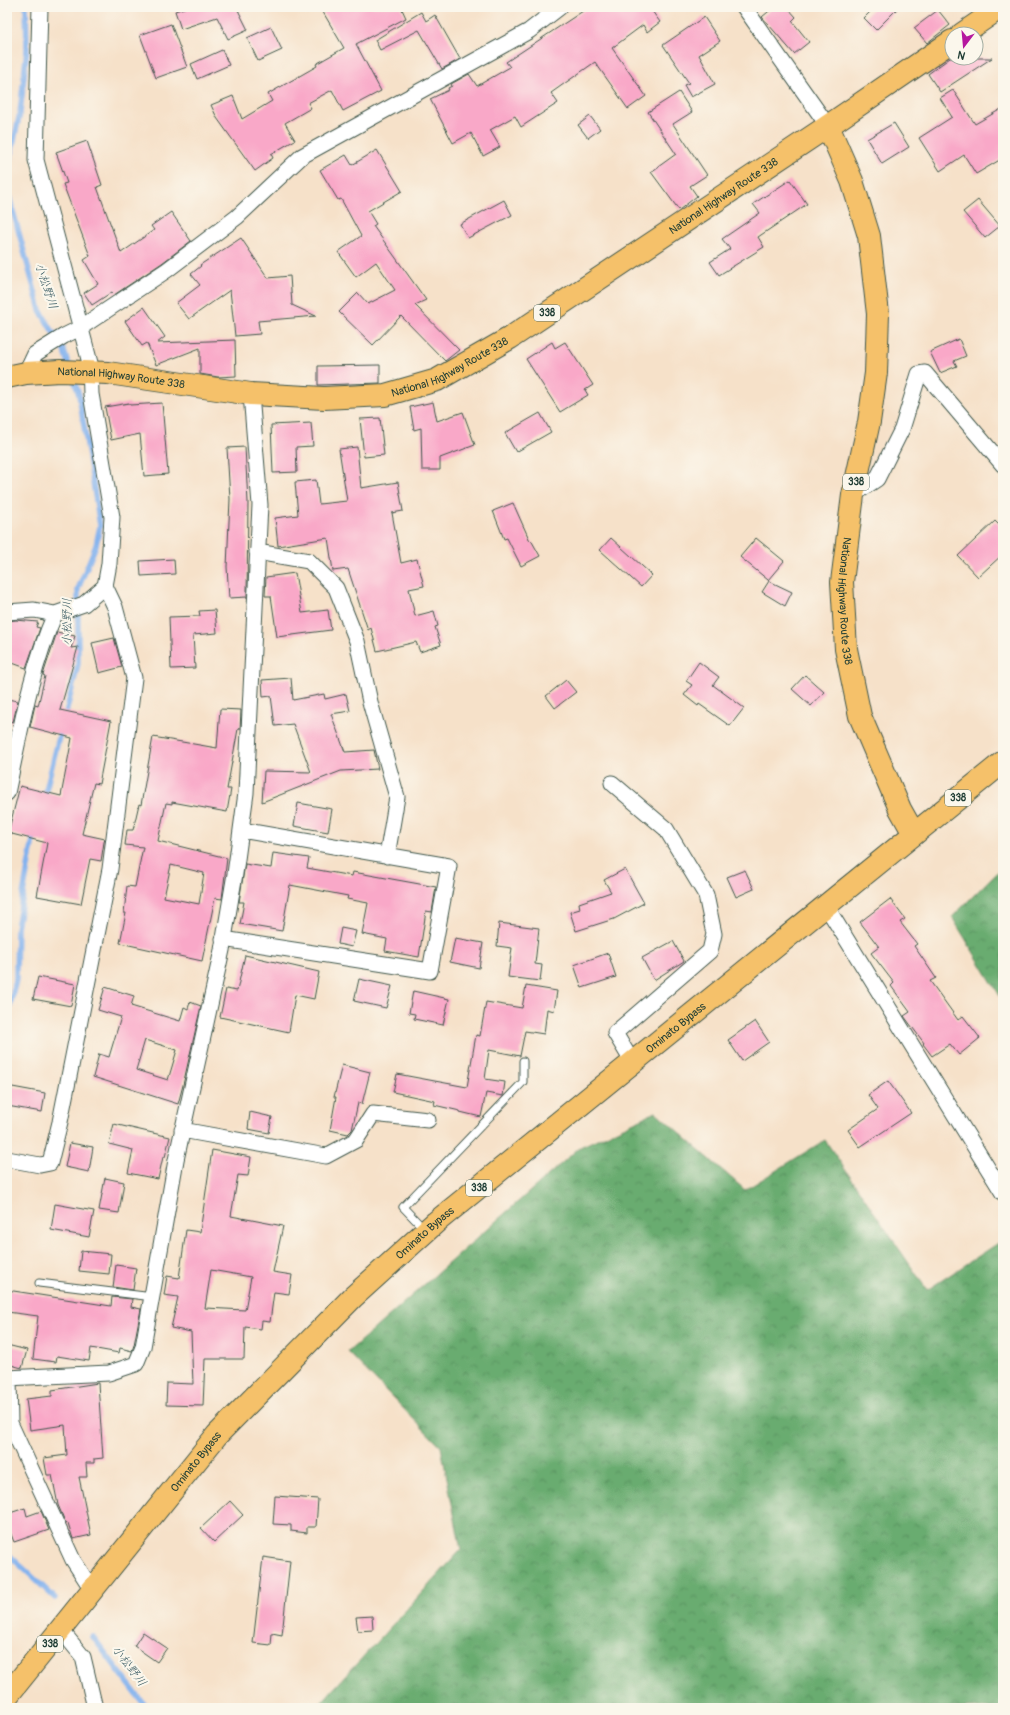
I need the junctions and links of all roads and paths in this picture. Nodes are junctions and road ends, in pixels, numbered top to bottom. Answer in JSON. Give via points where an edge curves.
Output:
{"nodes":[{"id":1,"x":40,"y":7,"type":"edge"},
{"id":2,"x":560,"y":7,"type":"edge"},
{"id":3,"x":744,"y":7,"type":"edge"},
{"id":4,"x":1001,"y":7,"type":"edge"},
{"id":5,"x":974,"y":26,"type":"edge"},
{"id":6,"x":944,"y":46,"type":"edge"},
{"id":7,"x":828,"y":126,"type":"junction"},
{"id":8,"x":80,"y":328,"type":"junction"},
{"id":9,"x":86,"y":373,"type":"junction"},
{"id":10,"x":17,"y":375,"type":"edge"},
{"id":11,"x":251,"y":394,"type":"junction"},
{"id":12,"x":1003,"y":464,"type":"edge"},
{"id":13,"x":853,"y":495,"type":"junction"},
{"id":14,"x":257,"y":552,"type":"junction"},
{"id":15,"x":105,"y":586,"type":"junction"},
{"id":16,"x":7,"y":612,"type":"edge"},
{"id":17,"x":55,"y":614,"type":"junction"},
{"id":18,"x":1003,"y":762,"type":"edge"},
{"id":19,"x":612,"y":783,"type":"dead end"},
{"id":20,"x":7,"y":793,"type":"edge"},
{"id":21,"x":241,"y":830,"type":"junction"},
{"id":22,"x":914,"y":834,"type":"junction"},
{"id":23,"x":387,"y":856,"type":"junction"},
{"id":24,"x":826,"y":906,"type":"junction"},
{"id":25,"x":224,"y":939,"type":"junction"},
{"id":26,"x":523,"y":1061,"type":"dead end"},
{"id":27,"x":633,"y":1063,"type":"junction"},
{"id":28,"x":428,"y":1120,"type":"dead end"},
{"id":29,"x":182,"y":1130,"type":"junction"},
{"id":30,"x":7,"y":1160,"type":"edge"},
{"id":31,"x":1003,"y":1193,"type":"edge"},
{"id":32,"x":426,"y":1231,"type":"junction"},
{"id":33,"x":39,"y":1283,"type":"dead end"},
{"id":34,"x":153,"y":1297,"type":"junction"},
{"id":35,"x":8,"y":1378,"type":"edge"},
{"id":36,"x":93,"y":1591,"type":"junction"},
{"id":37,"x":61,"y":1630,"type":"junction"},
{"id":38,"x":7,"y":1696,"type":"edge"},
{"id":39,"x":95,"y":1708,"type":"edge"}],
"edges":[{"from":1,"to":8,"type":"street","via":[[36,160]]},
{"from":2,"to":8,"type":"street","via":[[529,31],[302,156],[236,217],[168,270]]},
{"from":3,"to":7,"type":"street"},
{"from":4,"to":5,"type":"highway"},
{"from":6,"to":7,"type":"highway","name":"National Highway Route 338","number":"338"},
{"from":7,"to":11,"type":"highway","name":"National Highway Route 338","number":"338","via":[[510,338],[437,380],[384,395],[324,398]]},
{"from":7,"to":13,"type":"highway","name":"National Highway Route 338","number":"338","via":[[852,181],[869,236],[878,314],[876,373]]},
{"from":8,"to":9,"type":"street","via":[[90,363]]},
{"from":8,"to":10,"type":"street","via":[[34,354]]},
{"from":9,"to":10,"type":"highway","name":"National Highway Route 338","number":"338","via":[[60,371]]},
{"from":9,"to":11,"type":"highway","name":"National Highway Route 338","number":"338","via":[[108,373]]},
{"from":9,"to":15,"type":"street","via":[[112,517]]},
{"from":11,"to":14,"type":"street","via":[[260,505]]},
{"from":12,"to":13,"type":"street","via":[[926,373],[919,374],[902,428],[877,479]]},
{"from":13,"to":22,"type":"highway","name":"National Highway Route 338","number":"338","via":[[842,582],[846,649],[860,716],[900,809]]},
{"from":14,"to":21,"type":"street","via":[[246,793]]},
{"from":14,"to":23,"type":"street","via":[[310,561],[336,588],[357,641],[370,702],[397,797]]},
{"from":15,"to":17,"type":"street","via":[[84,604]]},
{"from":15,"to":30,"type":"street","via":[[114,607],[134,678],[110,868],[50,1163],[40,1165]]},
{"from":16,"to":17,"type":"street","via":[[34,610]]},
{"from":17,"to":20,"type":"street","via":[[44,640],[27,699]]},
{"from":18,"to":22,"type":"highway","name":"Ominato Bypass","number":"338"},
{"from":19,"to":27,"type":"street","via":[[666,829],[706,895],[714,934],[710,952],[615,1033]]},
{"from":21,"to":23,"type":"street"},
{"from":21,"to":25,"type":"street"},
{"from":22,"to":24,"type":"highway","name":"Ominato Bypass","number":"338"},
{"from":23,"to":25,"type":"street","via":[[449,866],[430,971]]},
{"from":24,"to":27,"type":"highway","name":"Ominato Bypass","number":"338"},
{"from":24,"to":31,"type":"street"},
{"from":25,"to":29,"type":"street"},
{"from":26,"to":32,"type":"lane","via":[[523,1082],[403,1207]]},
{"from":27,"to":32,"type":"highway","name":"Ominato Bypass","number":"338"},
{"from":28,"to":29,"type":"street","via":[[373,1114],[356,1140],[326,1156]]},
{"from":29,"to":34,"type":"street"},
{"from":32,"to":36,"type":"highway","name":"Ominato Bypass","number":"338","via":[[353,1297],[218,1435]]},
{"from":33,"to":34,"type":"lane"},
{"from":34,"to":35,"type":"street","via":[[143,1347],[136,1364],[109,1373]]},
{"from":35,"to":36,"type":"street","via":[[10,1423],[73,1560]]},
{"from":36,"to":37,"type":"highway","name":"Ominato Bypass","number":"338"},
{"from":37,"to":38,"type":"highway","name":"Ominato Bypass","number":"338"},
{"from":37,"to":39,"type":"street","via":[[83,1657]]}]}
